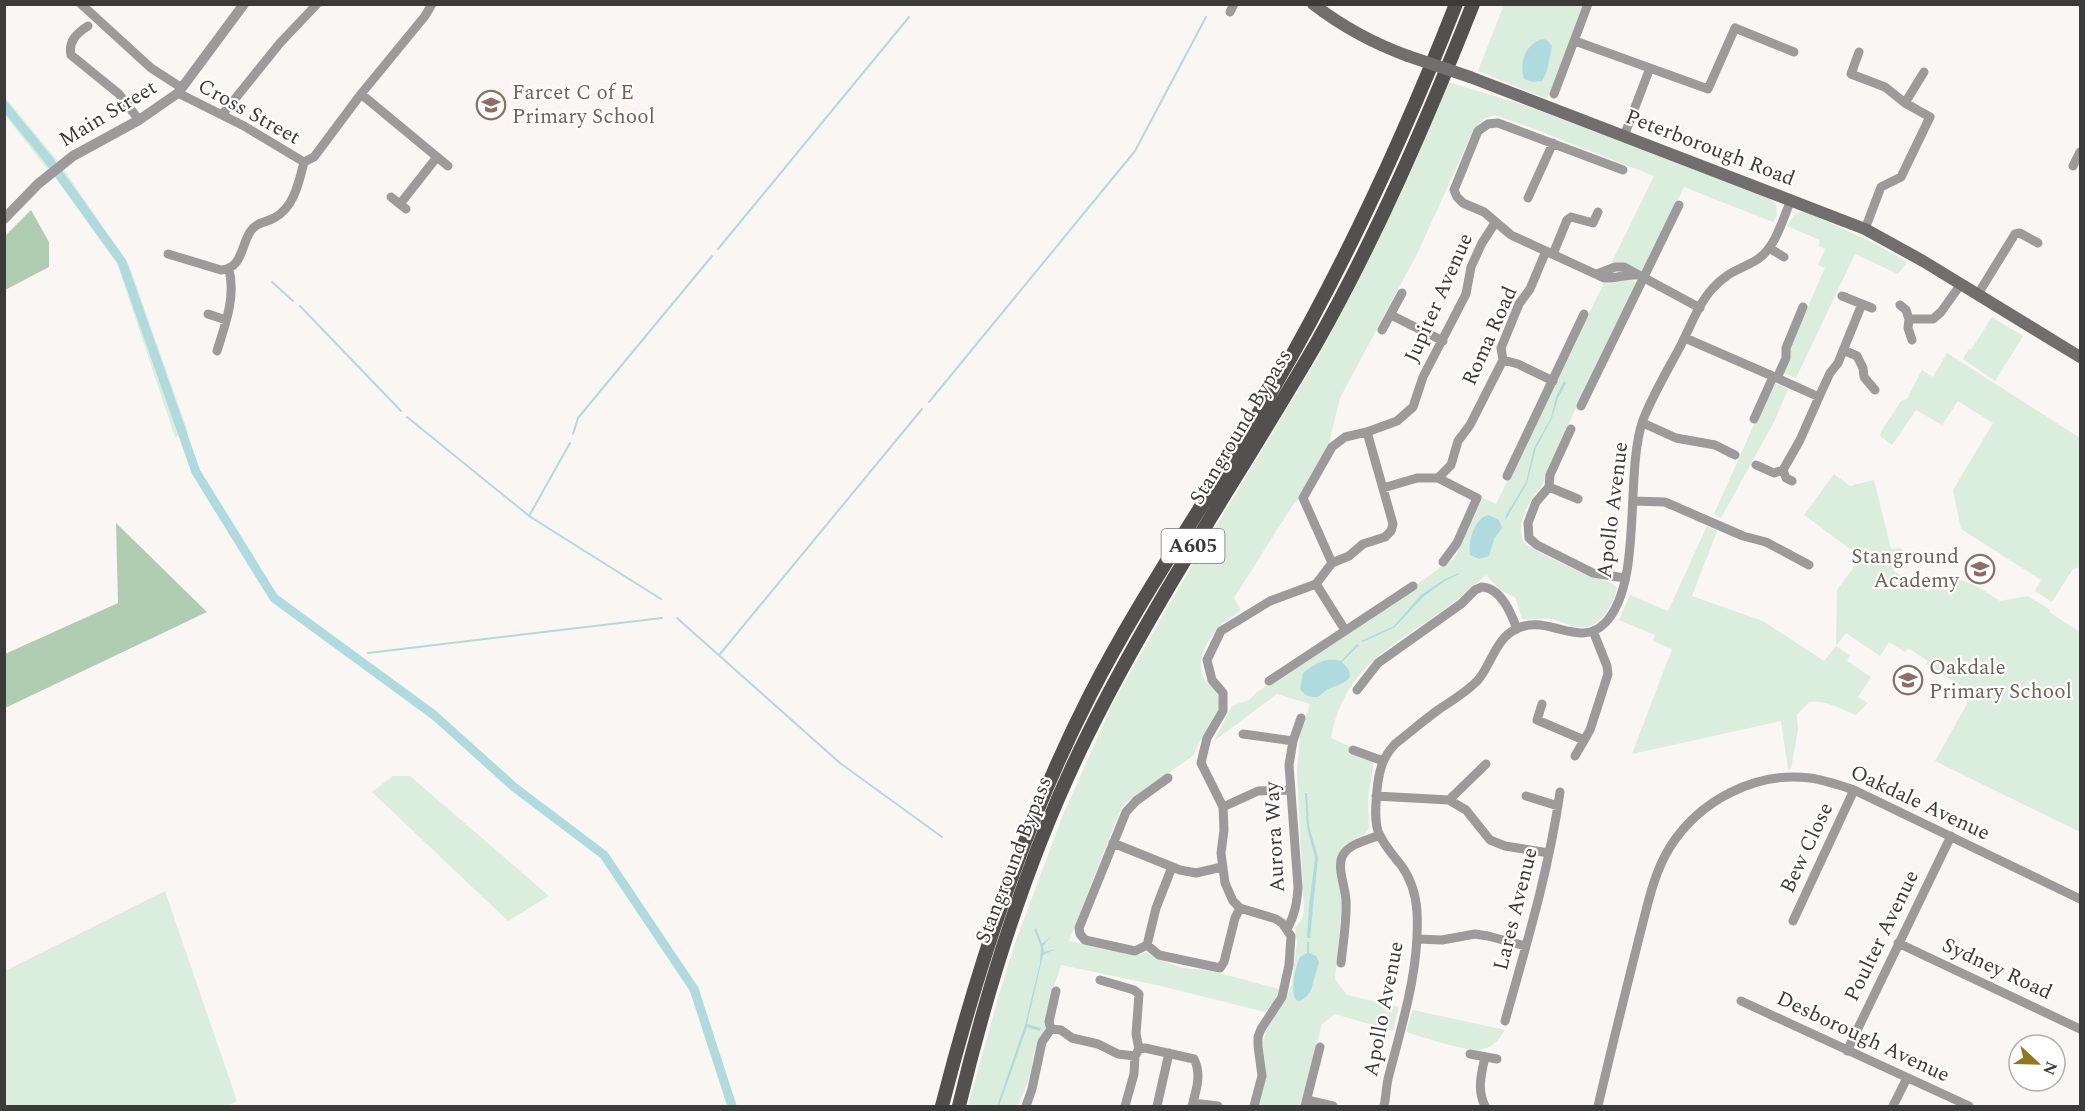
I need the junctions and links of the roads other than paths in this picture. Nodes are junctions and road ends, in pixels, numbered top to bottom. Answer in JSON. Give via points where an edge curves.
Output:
{"nodes":[{"id":1,"x":81,"y":4,"type":"edge"},
{"id":2,"x":244,"y":4,"type":"edge"},
{"id":3,"x":317,"y":4,"type":"edge"},
{"id":4,"x":432,"y":4,"type":"edge"},
{"id":5,"x":1312,"y":4,"type":"edge"},
{"id":6,"x":1456,"y":4,"type":"edge"},
{"id":7,"x":1473,"y":4,"type":"edge"},
{"id":8,"x":1588,"y":4,"type":"edge"},
{"id":9,"x":88,"y":26,"type":"dead end"},
{"id":10,"x":1575,"y":40,"type":"junction"},
{"id":11,"x":1794,"y":52,"type":"dead end"},
{"id":12,"x":1859,"y":52,"type":"dead end"},
{"id":13,"x":1650,"y":68,"type":"junction"},
{"id":14,"x":1924,"y":72,"type":"dead end"},
{"id":15,"x":180,"y":90,"type":"junction"},
{"id":16,"x":361,"y":94,"type":"junction"},
{"id":17,"x":1554,"y":94,"type":"dead end"},
{"id":18,"x":1905,"y":103,"type":"junction"},
{"id":19,"x":222,"y":115,"type":"junction"},
{"id":20,"x":139,"y":120,"type":"junction"},
{"id":21,"x":1624,"y":136,"type":"junction"},
{"id":22,"x":1553,"y":143,"type":"junction"},
{"id":23,"x":2080,"y":152,"type":"edge"},
{"id":24,"x":437,"y":157,"type":"junction"},
{"id":25,"x":304,"y":162,"type":"junction"},
{"id":26,"x":448,"y":166,"type":"dead end"},
{"id":27,"x":2073,"y":166,"type":"dead end"},
{"id":28,"x":1623,"y":170,"type":"dead end"},
{"id":29,"x":391,"y":197,"type":"dead end"},
{"id":30,"x":1528,"y":198,"type":"dead end"},
{"id":31,"x":1791,"y":200,"type":"junction"},
{"id":32,"x":1679,"y":205,"type":"dead end"},
{"id":33,"x":1598,"y":212,"type":"dead end"},
{"id":34,"x":4,"y":219,"type":"edge"},
{"id":35,"x":1496,"y":223,"type":"junction"},
{"id":36,"x":1865,"y":229,"type":"junction"},
{"id":37,"x":2038,"y":243,"type":"dead end"},
{"id":38,"x":1769,"y":248,"type":"junction"},
{"id":39,"x":1550,"y":253,"type":"junction"},
{"id":40,"x":168,"y":254,"type":"dead end"},
{"id":41,"x":1784,"y":257,"type":"dead end"},
{"id":42,"x":229,"y":270,"type":"junction"},
{"id":43,"x":1640,"y":277,"type":"junction"},
{"id":44,"x":1960,"y":284,"type":"junction"},
{"id":45,"x":1402,"y":293,"type":"dead end"},
{"id":46,"x":1978,"y":294,"type":"junction"},
{"id":47,"x":1842,"y":296,"type":"dead end"},
{"id":48,"x":1862,"y":304,"type":"junction"},
{"id":49,"x":1900,"y":305,"type":"dead end"},
{"id":50,"x":1803,"y":307,"type":"dead end"},
{"id":51,"x":1700,"y":308,"type":"junction"},
{"id":52,"x":1872,"y":308,"type":"dead end"},
{"id":53,"x":208,"y":314,"type":"dead end"},
{"id":54,"x":1584,"y":314,"type":"dead end"},
{"id":55,"x":1391,"y":315,"type":"junction"},
{"id":56,"x":1909,"y":319,"type":"junction"},
{"id":57,"x":226,"y":320,"type":"junction"},
{"id":58,"x":1382,"y":330,"type":"dead end"},
{"id":59,"x":1685,"y":338,"type":"junction"},
{"id":60,"x":1443,"y":340,"type":"junction"},
{"id":61,"x":1912,"y":340,"type":"dead end"},
{"id":62,"x":1843,"y":350,"type":"junction"},
{"id":63,"x":217,"y":351,"type":"dead end"},
{"id":64,"x":2080,"y":357,"type":"edge"},
{"id":65,"x":1503,"y":360,"type":"junction"},
{"id":66,"x":1775,"y":378,"type":"junction"},
{"id":67,"x":1553,"y":381,"type":"junction"},
{"id":68,"x":1875,"y":390,"type":"dead end"},
{"id":69,"x":1819,"y":396,"type":"junction"},
{"id":70,"x":1581,"y":406,"type":"dead end"},
{"id":71,"x":1754,"y":419,"type":"dead end"},
{"id":72,"x":1642,"y":423,"type":"junction"},
{"id":73,"x":1571,"y":429,"type":"dead end"},
{"id":74,"x":1367,"y":432,"type":"junction"},
{"id":75,"x":1735,"y":455,"type":"dead end"},
{"id":76,"x":1756,"y":465,"type":"dead end"},
{"id":77,"x":1783,"y":470,"type":"junction"},
{"id":78,"x":1507,"y":476,"type":"dead end"},
{"id":79,"x":1438,"y":478,"type":"junction"},
{"id":80,"x":1792,"y":481,"type":"dead end"},
{"id":81,"x":1549,"y":487,"type":"junction"},
{"id":82,"x":1383,"y":488,"type":"junction"},
{"id":83,"x":1578,"y":499,"type":"dead end"},
{"id":84,"x":1633,"y":501,"type":"junction"},
{"id":85,"x":1443,"y":562,"type":"dead end"},
{"id":86,"x":1332,"y":563,"type":"junction"},
{"id":87,"x":1809,"y":566,"type":"dead end"},
{"id":88,"x":1625,"y":578,"type":"junction"},
{"id":89,"x":1316,"y":584,"type":"junction"},
{"id":90,"x":1413,"y":586,"type":"dead end"},
{"id":91,"x":1518,"y":629,"type":"junction"},
{"id":92,"x":1345,"y":630,"type":"junction"},
{"id":93,"x":1593,"y":631,"type":"junction"},
{"id":94,"x":1269,"y":681,"type":"dead end"},
{"id":95,"x":1357,"y":690,"type":"dead end"},
{"id":96,"x":1542,"y":704,"type":"dead end"},
{"id":97,"x":1301,"y":718,"type":"dead end"},
{"id":98,"x":1243,"y":734,"type":"dead end"},
{"id":99,"x":1584,"y":740,"type":"junction"},
{"id":100,"x":1293,"y":741,"type":"junction"},
{"id":101,"x":1353,"y":750,"type":"dead end"},
{"id":102,"x":1575,"y":756,"type":"dead end"},
{"id":103,"x":1383,"y":761,"type":"junction"},
{"id":104,"x":1486,"y":764,"type":"dead end"},
{"id":105,"x":1168,"y":778,"type":"dead end"},
{"id":106,"x":1291,"y":790,"type":"junction"},
{"id":107,"x":1854,"y":790,"type":"junction"},
{"id":108,"x":1560,"y":792,"type":"dead end"},
{"id":109,"x":1376,"y":796,"type":"junction"},
{"id":110,"x":1526,"y":796,"type":"dead end"},
{"id":111,"x":1449,"y":800,"type":"junction"},
{"id":112,"x":1558,"y":806,"type":"junction"},
{"id":113,"x":1223,"y":807,"type":"junction"},
{"id":114,"x":1380,"y":835,"type":"junction"},
{"id":115,"x":1951,"y":836,"type":"junction"},
{"id":116,"x":1113,"y":843,"type":"junction"},
{"id":117,"x":1549,"y":853,"type":"junction"},
{"id":118,"x":1172,"y":867,"type":"junction"},
{"id":119,"x":1222,"y":867,"type":"junction"},
{"id":120,"x":2080,"y":899,"type":"edge"},
{"id":121,"x":1240,"y":908,"type":"junction"},
{"id":122,"x":1793,"y":921,"type":"dead end"},
{"id":123,"x":1287,"y":928,"type":"junction"},
{"id":124,"x":1417,"y":939,"type":"junction"},
{"id":125,"x":1898,"y":943,"type":"junction"},
{"id":126,"x":1147,"y":945,"type":"junction"},
{"id":127,"x":1525,"y":946,"type":"junction"},
{"id":128,"x":1341,"y":963,"type":"dead end"},
{"id":129,"x":1100,"y":980,"type":"dead end"},
{"id":130,"x":1056,"y":991,"type":"dead end"},
{"id":131,"x":1741,"y":1001,"type":"dead end"},
{"id":132,"x":1505,"y":1021,"type":"dead end"},
{"id":133,"x":1051,"y":1029,"type":"junction"},
{"id":134,"x":2080,"y":1029,"type":"edge"},
{"id":135,"x":1320,"y":1047,"type":"dead end"},
{"id":136,"x":1846,"y":1051,"type":"junction"},
{"id":137,"x":1137,"y":1053,"type":"junction"},
{"id":138,"x":1169,"y":1053,"type":"junction"},
{"id":139,"x":1470,"y":1054,"type":"dead end"},
{"id":140,"x":1485,"y":1057,"type":"junction"},
{"id":141,"x":1497,"y":1059,"type":"dead end"},
{"id":142,"x":1908,"y":1078,"type":"junction"},
{"id":143,"x":1306,"y":1103,"type":"edge"},
{"id":144,"x":1192,"y":1105,"type":"edge"},
{"id":145,"x":942,"y":1107,"type":"edge"},
{"id":146,"x":959,"y":1107,"type":"edge"},
{"id":147,"x":1026,"y":1107,"type":"edge"},
{"id":148,"x":1125,"y":1107,"type":"edge"},
{"id":149,"x":1157,"y":1107,"type":"edge"},
{"id":150,"x":1218,"y":1107,"type":"edge"},
{"id":151,"x":1254,"y":1107,"type":"edge"},
{"id":152,"x":1333,"y":1107,"type":"edge"},
{"id":153,"x":1384,"y":1107,"type":"edge"},
{"id":154,"x":1485,"y":1107,"type":"edge"},
{"id":155,"x":1598,"y":1107,"type":"edge"},
{"id":156,"x":1893,"y":1107,"type":"edge"},
{"id":157,"x":1969,"y":1107,"type":"edge"}],
"edges":[{"from":1,"to":15,"type":"street","name":"Cross Street"},
{"from":2,"to":15,"type":"street","name":"Main Street"},
{"from":3,"to":19,"type":"street"},
{"from":4,"to":16,"type":"street"},
{"from":5,"to":21,"type":"main road","name":"Peterborough Road","bridge":true,"via":[[1359,36]]},
{"from":6,"to":145,"type":"main road","name":"Stanground Bypass","number":"A605","via":[[1361,226],[1316,312],[1270,394],[1170,553],[1065,747],[999,912]]},
{"from":7,"to":146,"type":"main road","name":"Stanground Bypass","number":"A605","via":[[1393,190],[1333,312],[1177,573],[1087,735],[1059,796],[1008,935],[975,1038]]},
{"from":8,"to":10,"type":"street"},
{"from":9,"to":20,"type":"street","via":[[72,40],[71,55],[95,76],[105,76]]},
{"from":10,"to":13,"type":"street"},
{"from":10,"to":17,"type":"street"},
{"from":11,"to":13,"type":"street","via":[[1735,28],[1708,89]]},
{"from":12,"to":18,"type":"street","via":[[1851,74],[1884,87]]},
{"from":13,"to":21,"type":"street"},
{"from":14,"to":18,"type":"street"},
{"from":15,"to":19,"type":"street","name":"Cross Street"},
{"from":15,"to":20,"type":"street","name":"Main Street"},
{"from":16,"to":24,"type":"street"},
{"from":16,"to":25,"type":"street","via":[[314,157]]},
{"from":18,"to":36,"type":"street","via":[[1930,117],[1901,177],[1881,187]]},
{"from":19,"to":25,"type":"street","name":"Cross Street"},
{"from":20,"to":34,"type":"street","name":"Main Street","via":[[73,156],[45,177]]},
{"from":21,"to":31,"type":"main road","name":"Peterborough Road"},
{"from":22,"to":28,"type":"street"},
{"from":22,"to":30,"type":"street"},
{"from":22,"to":35,"type":"street","via":[[1498,123],[1478,131],[1454,190],[1463,203],[1484,212]]},
{"from":23,"to":27,"type":"street"},
{"from":24,"to":26,"type":"street"},
{"from":24,"to":29,"type":"street","via":[[403,207]]},
{"from":25,"to":42,"type":"street","via":[[284,210],[250,231],[241,255]]},
{"from":31,"to":36,"type":"main road","name":"Peterborough Road"},
{"from":31,"to":38,"type":"street","name":"Apollo Avenue"},
{"from":32,"to":43,"type":"street"},
{"from":33,"to":39,"type":"street","name":"Roma Road","via":[[1593,223],[1567,219]]},
{"from":35,"to":39,"type":"street","via":[[1511,235]]},
{"from":35,"to":60,"type":"street","name":"Jupiter Avenue","via":[[1471,267],[1466,294]]},
{"from":36,"to":44,"type":"main road","name":"Peterborough Road"},
{"from":37,"to":46,"type":"street","via":[[2015,234]]},
{"from":38,"to":41,"type":"street"},
{"from":38,"to":51,"type":"street","name":"Apollo Avenue","via":[[1759,259],[1727,274]]},
{"from":39,"to":43,"type":"street","via":[[1610,279],[1623,275]]},
{"from":39,"to":65,"type":"street","name":"Roma Road","via":[[1519,304],[1501,348]]},
{"from":40,"to":42,"type":"street"},
{"from":42,"to":57,"type":"street","via":[[232,289]]},
{"from":43,"to":51,"type":"street"},
{"from":43,"to":70,"type":"street","via":[[1612,352]]},
{"from":44,"to":46,"type":"main road","name":"Peterborough Road"},
{"from":44,"to":56,"type":"street","via":[[1933,319]]},
{"from":45,"to":55,"type":"street"},
{"from":46,"to":64,"type":"main road","name":"Peterborough Road"},
{"from":47,"to":48,"type":"street"},
{"from":48,"to":52,"type":"street"},
{"from":48,"to":62,"type":"street"},
{"from":49,"to":56,"type":"street"},
{"from":50,"to":66,"type":"street"},
{"from":51,"to":59,"type":"street","name":"Apollo Avenue"},
{"from":53,"to":57,"type":"street"},
{"from":54,"to":67,"type":"street"},
{"from":55,"to":58,"type":"street"},
{"from":55,"to":60,"type":"street"},
{"from":56,"to":61,"type":"street"},
{"from":57,"to":63,"type":"street"},
{"from":59,"to":66,"type":"street"},
{"from":59,"to":72,"type":"street","name":"Apollo Avenue"},
{"from":60,"to":74,"type":"street","name":"Jupiter Avenue","via":[[1423,377],[1413,407],[1397,422]]},
{"from":62,"to":68,"type":"street","via":[[1857,356],[1864,377]]},
{"from":62,"to":69,"type":"street"},
{"from":65,"to":67,"type":"street"},
{"from":65,"to":79,"type":"street","name":"Roma Road","via":[[1458,441],[1450,465]]},
{"from":66,"to":69,"type":"street"},
{"from":66,"to":71,"type":"street"},
{"from":67,"to":78,"type":"street"},
{"from":69,"to":77,"type":"street"},
{"from":72,"to":75,"type":"street","via":[[1676,438],[1715,446]]},
{"from":72,"to":84,"type":"street","name":"Apollo Avenue"},
{"from":73,"to":81,"type":"street"},
{"from":74,"to":82,"type":"street"},
{"from":74,"to":86,"type":"street","name":"Jupiter Avenue","via":[[1345,437],[1332,447],[1303,498]]},
{"from":76,"to":77,"type":"street","via":[[1774,473]]},
{"from":77,"to":80,"type":"street"},
{"from":79,"to":82,"type":"street","via":[[1417,478]]},
{"from":79,"to":85,"type":"street","via":[[1478,498],[1457,543]]},
{"from":81,"to":83,"type":"street"},
{"from":81,"to":88,"type":"street","via":[[1536,502],[1528,523],[1529,537],[1537,545],[1593,573]]},
{"from":82,"to":86,"type":"street","via":[[1393,524],[1391,531]]},
{"from":84,"to":87,"type":"street","via":[[1665,502],[1766,542]]},
{"from":84,"to":88,"type":"street","name":"Apollo Avenue"},
{"from":86,"to":89,"type":"street"},
{"from":88,"to":93,"type":"street","name":"Apollo Avenue","via":[[1617,606],[1604,625]]},
{"from":89,"to":92,"type":"street"},
{"from":89,"to":113,"type":"street","via":[[1270,601],[1221,631],[1207,660],[1212,680],[1223,693],[1223,711],[1207,738],[1201,763]]},
{"from":90,"to":92,"type":"street"},
{"from":91,"to":93,"type":"street","via":[[1541,624],[1579,634]]},
{"from":91,"to":95,"type":"street","via":[[1507,604],[1482,587],[1394,651]]},
{"from":91,"to":103,"type":"street","name":"Apollo Avenue","via":[[1503,639],[1478,680],[1395,744]]},
{"from":92,"to":94,"type":"street"},
{"from":93,"to":99,"type":"street","via":[[1608,674]]},
{"from":96,"to":99,"type":"street","via":[[1537,720]]},
{"from":97,"to":100,"type":"street","name":"Aurora Way"},
{"from":98,"to":100,"type":"street"},
{"from":99,"to":102,"type":"street"},
{"from":100,"to":106,"type":"street","name":"Aurora Way","via":[[1289,765]]},
{"from":101,"to":103,"type":"street"},
{"from":103,"to":109,"type":"street","name":"Apollo Avenue"},
{"from":104,"to":111,"type":"street"},
{"from":105,"to":116,"type":"street","via":[[1126,812]]},
{"from":106,"to":113,"type":"street","via":[[1258,791]]},
{"from":106,"to":123,"type":"street","name":"Aurora Way","via":[[1298,887],[1295,912]]},
{"from":107,"to":115,"type":"street","name":"Oakdale Avenue"},
{"from":107,"to":122,"type":"street","name":"Bew Close"},
{"from":107,"to":155,"type":"street","name":"Oakdale Avenue","via":[[1809,778],[1763,781],[1732,791],[1684,826],[1669,849],[1652,890]]},
{"from":108,"to":112,"type":"street","name":"Lares Avenue"},
{"from":109,"to":111,"type":"street"},
{"from":109,"to":114,"type":"street","name":"Apollo Avenue"},
{"from":110,"to":112,"type":"street"},
{"from":111,"to":117,"type":"street","via":[[1466,810],[1490,840]]},
{"from":112,"to":117,"type":"street","name":"Lares Avenue"},
{"from":113,"to":119,"type":"street"},
{"from":114,"to":124,"type":"street","name":"Apollo Avenue","via":[[1413,890]]},
{"from":114,"to":128,"type":"street","via":[[1348,848],[1342,855],[1350,922]]},
{"from":115,"to":120,"type":"street","name":"Oakdale Avenue"},
{"from":115,"to":125,"type":"street","name":"Poulter Avenue"},
{"from":116,"to":118,"type":"street"},
{"from":116,"to":126,"type":"street","via":[[1080,934],[1085,940],[1135,951]]},
{"from":117,"to":127,"type":"street","name":"Lares Avenue"},
{"from":118,"to":119,"type":"street","via":[[1196,873]]},
{"from":118,"to":126,"type":"street"},
{"from":119,"to":121,"type":"street","via":[[1229,894]]},
{"from":121,"to":123,"type":"street","via":[[1276,919]]},
{"from":121,"to":126,"type":"street","via":[[1220,968],[1159,956]]},
{"from":123,"to":151,"type":"street","via":[[1291,947],[1286,983],[1258,1037],[1262,1076]]},
{"from":124,"to":127,"type":"street","via":[[1442,940],[1475,934]]},
{"from":124,"to":153,"type":"street","name":"Apollo Avenue","via":[[1411,988]]},
{"from":125,"to":134,"type":"street","name":"Sydney Road"},
{"from":125,"to":136,"type":"street","name":"Poulter Avenue"},
{"from":127,"to":132,"type":"street","name":"Lares Avenue"},
{"from":129,"to":137,"type":"street","via":[[1138,994]]},
{"from":130,"to":133,"type":"street"},
{"from":131,"to":136,"type":"street","name":"Desborough Avenue"},
{"from":133,"to":137,"type":"street","via":[[1118,1054]]},
{"from":133,"to":147,"type":"street","via":[[1042,1042]]},
{"from":135,"to":143,"type":"street","via":[[1320,1065]]},
{"from":136,"to":142,"type":"street","name":"Desborough Avenue"},
{"from":137,"to":138,"type":"street","via":[[1145,1048]]},
{"from":137,"to":148,"type":"street"},
{"from":138,"to":144,"type":"street","via":[[1194,1059],[1198,1067]]},
{"from":138,"to":149,"type":"street"},
{"from":139,"to":140,"type":"street"},
{"from":140,"to":141,"type":"street"},
{"from":140,"to":154,"type":"street","via":[[1480,1086]]},
{"from":142,"to":156,"type":"street"},
{"from":142,"to":157,"type":"street","name":"Desborough Avenue"},
{"from":143,"to":152,"type":"street"},
{"from":144,"to":150,"type":"street"}]}
